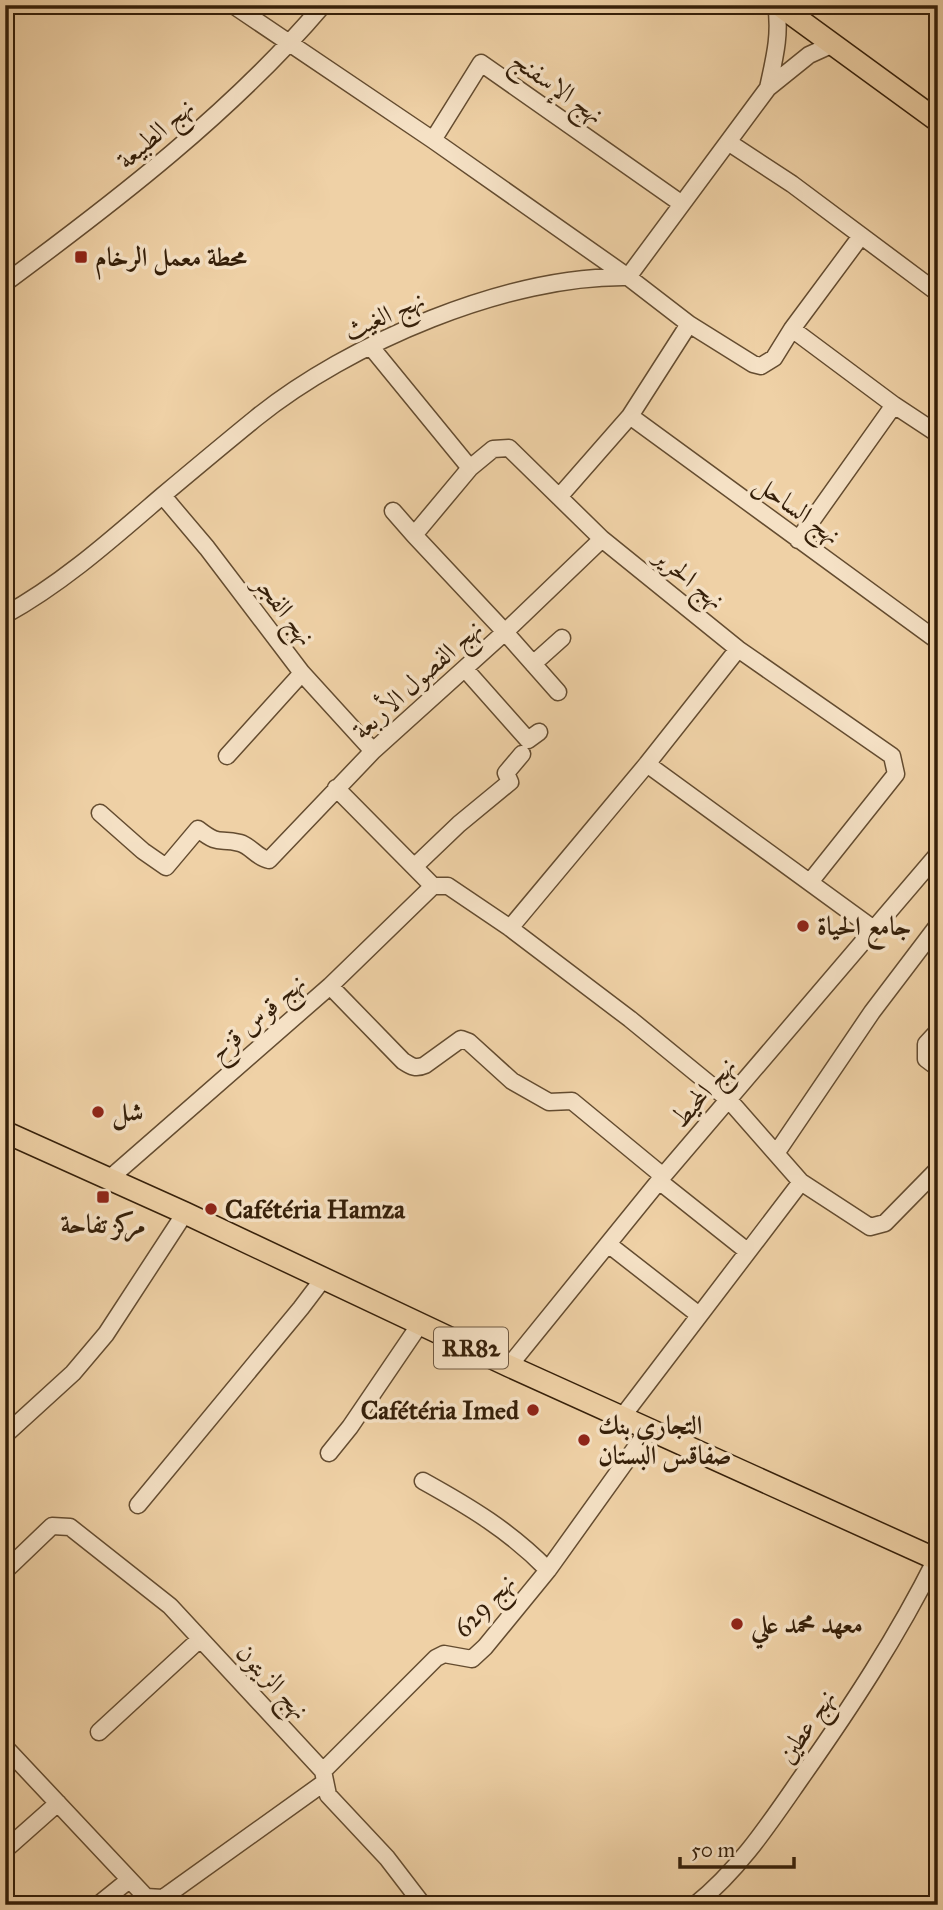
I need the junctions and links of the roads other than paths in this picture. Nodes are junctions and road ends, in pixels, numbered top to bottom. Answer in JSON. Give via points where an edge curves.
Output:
{"nodes":[{"id":1,"x":233,"y":5,"type":"edge"},
{"id":2,"x":323,"y":5,"type":"edge"},
{"id":3,"x":777,"y":5,"type":"edge"},
{"id":4,"x":291,"y":43,"type":"junction"},
{"id":5,"x":831,"y":45,"type":"junction"},
{"id":6,"x":768,"y":88,"type":"junction"},
{"id":7,"x":938,"y":121,"type":"edge"},
{"id":8,"x":433,"y":140,"type":"junction"},
{"id":9,"x":728,"y":142,"type":"junction"},
{"id":10,"x":682,"y":204,"type":"junction"},
{"id":11,"x":861,"y":236,"type":"junction"},
{"id":12,"x":628,"y":277,"type":"junction"},
{"id":13,"x":5,"y":283,"type":"edge"},
{"id":14,"x":938,"y":293,"type":"edge"},
{"id":15,"x":689,"y":324,"type":"junction"},
{"id":16,"x":792,"y":329,"type":"junction"},
{"id":17,"x":371,"y":346,"type":"junction"},
{"id":18,"x":894,"y":405,"type":"junction"},
{"id":19,"x":630,"y":416,"type":"junction"},
{"id":20,"x":938,"y":435,"type":"edge"},
{"id":21,"x":470,"y":468,"type":"junction"},
{"id":22,"x":163,"y":496,"type":"junction"},
{"id":23,"x":559,"y":497,"type":"junction"},
{"id":24,"x":393,"y":511,"type":"dead end"},
{"id":25,"x":414,"y":535,"type":"junction"},
{"id":26,"x":602,"y":539,"type":"junction"},
{"id":27,"x":798,"y":540,"type":"junction"},
{"id":28,"x":5,"y":615,"type":"edge"},
{"id":29,"x":505,"y":632,"type":"junction"},
{"id":30,"x":562,"y":638,"type":"dead end"},
{"id":31,"x":938,"y":641,"type":"edge"},
{"id":32,"x":738,"y":649,"type":"junction"},
{"id":33,"x":533,"y":664,"type":"junction"},
{"id":34,"x":465,"y":669,"type":"junction"},
{"id":35,"x":302,"y":673,"type":"junction"},
{"id":36,"x":558,"y":692,"type":"dead end"},
{"id":37,"x":539,"y":732,"type":"dead end"},
{"id":38,"x":373,"y":751,"type":"junction"},
{"id":39,"x":522,"y":754,"type":"dead end"},
{"id":40,"x":227,"y":756,"type":"dead end"},
{"id":41,"x":647,"y":764,"type":"junction"},
{"id":42,"x":336,"y":788,"type":"junction"},
{"id":43,"x":100,"y":813,"type":"dead end"},
{"id":44,"x":938,"y":853,"type":"edge"},
{"id":45,"x":414,"y":867,"type":"junction"},
{"id":46,"x":810,"y":882,"type":"junction"},
{"id":47,"x":433,"y":886,"type":"junction"},
{"id":48,"x":938,"y":925,"type":"edge"},
{"id":49,"x":510,"y":928,"type":"junction"},
{"id":50,"x":875,"y":930,"type":"junction"},
{"id":51,"x":330,"y":986,"type":"junction"},
{"id":52,"x":938,"y":1031,"type":"edge"},
{"id":53,"x":938,"y":1068,"type":"edge"},
{"id":54,"x":729,"y":1100,"type":"junction"},
{"id":55,"x":5,"y":1132,"type":"edge"},
{"id":56,"x":777,"y":1152,"type":"junction"},
{"id":57,"x":938,"y":1169,"type":"edge"},
{"id":58,"x":661,"y":1178,"type":"junction"},
{"id":59,"x":109,"y":1179,"type":"junction"},
{"id":60,"x":801,"y":1182,"type":"junction"},
{"id":61,"x":185,"y":1213,"type":"junction"},
{"id":62,"x":608,"y":1244,"type":"junction"},
{"id":63,"x":747,"y":1251,"type":"junction"},
{"id":64,"x":323,"y":1279,"type":"junction"},
{"id":65,"x":699,"y":1315,"type":"junction"},
{"id":66,"x":420,"y":1324,"type":"junction"},
{"id":67,"x":509,"y":1366,"type":"junction"},
{"id":68,"x":622,"y":1417,"type":"junction"},
{"id":69,"x":649,"y":1429,"type":"junction"},
{"id":70,"x":5,"y":1435,"type":"edge"},
{"id":71,"x":329,"y":1453,"type":"dead end"},
{"id":72,"x":423,"y":1481,"type":"dead end"},
{"id":73,"x":138,"y":1505,"type":"dead end"},
{"id":74,"x":937,"y":1560,"type":"edge"},
{"id":75,"x":548,"y":1570,"type":"junction"},
{"id":76,"x":5,"y":1571,"type":"edge"},
{"id":77,"x":200,"y":1639,"type":"junction"},
{"id":78,"x":99,"y":1732,"type":"dead end"},
{"id":79,"x":5,"y":1747,"type":"edge"},
{"id":80,"x":324,"y":1776,"type":"junction"},
{"id":81,"x":58,"y":1803,"type":"junction"},
{"id":82,"x":5,"y":1850,"type":"edge"},
{"id":83,"x":128,"y":1880,"type":"junction"},
{"id":84,"x":97,"y":1905,"type":"edge"},
{"id":85,"x":423,"y":1905,"type":"edge"},
{"id":86,"x":695,"y":1905,"type":"edge"}],
"edges":[{"from":1,"to":4,"type":"street"},
{"from":2,"to":4,"type":"street","name":"نهج الطبيعة"},
{"from":3,"to":5,"type":"main road"},
{"from":3,"to":6,"type":"street","via":[[779,38]]},
{"from":4,"to":8,"type":"street"},
{"from":4,"to":13,"type":"street","name":"نهج الطبيعة","via":[[159,163]]},
{"from":5,"to":6,"type":"street","via":[[809,55]]},
{"from":5,"to":7,"type":"main road"},
{"from":6,"to":9,"type":"street"},
{"from":8,"to":10,"type":"street","name":"نهج الإسفنج","via":[[481,63]]},
{"from":8,"to":12,"type":"street"},
{"from":9,"to":10,"type":"street"},
{"from":9,"to":11,"type":"street"},
{"from":10,"to":12,"type":"street"},
{"from":11,"to":14,"type":"street"},
{"from":11,"to":16,"type":"street"},
{"from":12,"to":15,"type":"street"},
{"from":12,"to":17,"type":"street","name":"نهج الغيث","via":[[595,276],[533,288],[449,313]]},
{"from":15,"to":16,"type":"street","via":[[761,366],[774,358]]},
{"from":15,"to":19,"type":"street"},
{"from":16,"to":18,"type":"street"},
{"from":17,"to":21,"type":"street"},
{"from":17,"to":22,"type":"street","name":"نهج الغيث","via":[[286,396]]},
{"from":18,"to":20,"type":"street"},
{"from":18,"to":27,"type":"street"},
{"from":19,"to":23,"type":"street"},
{"from":19,"to":27,"type":"street","name":"نهج الساحل"},
{"from":21,"to":23,"type":"street","name":"نهج الحرير","via":[[493,449],[509,448]]},
{"from":21,"to":25,"type":"street","name":"نهج الحرير"},
{"from":22,"to":28,"type":"street","name":"نهج الغيث","via":[[78,567]]},
{"from":22,"to":35,"type":"street","name":"نهج الفجر"},
{"from":23,"to":26,"type":"street","name":"نهج الحرير"},
{"from":24,"to":25,"type":"street"},
{"from":25,"to":29,"type":"street"},
{"from":26,"to":29,"type":"street","name":"نهج الفصول الأربعة"},
{"from":26,"to":32,"type":"street","name":"نهج الحرير"},
{"from":27,"to":31,"type":"street","name":"نهج الساحل"},
{"from":29,"to":33,"type":"street"},
{"from":29,"to":34,"type":"street","name":"نهج الفصول الأربعة"},
{"from":30,"to":33,"type":"street"},
{"from":32,"to":41,"type":"street"},
{"from":32,"to":46,"type":"street","name":"نهج الحرير","via":[[892,757],[896,774]]},
{"from":33,"to":36,"type":"street"},
{"from":34,"to":37,"type":"street","via":[[528,740]]},
{"from":34,"to":38,"type":"street","name":"نهج الفصول الأربعة"},
{"from":35,"to":38,"type":"street","name":"نهج الفجر"},
{"from":35,"to":40,"type":"street"},
{"from":38,"to":42,"type":"street","name":"نهج الفصول الأربعة"},
{"from":39,"to":45,"type":"street","via":[[506,773],[510,782]]},
{"from":41,"to":46,"type":"street"},
{"from":41,"to":49,"type":"street"},
{"from":42,"to":43,"type":"street","name":"نهج الفصول الأربعة","via":[[269,860],[242,843],[214,842],[198,830],[166,867]]},
{"from":42,"to":45,"type":"street"},
{"from":44,"to":50,"type":"street","name":"نهج المحيط"},
{"from":45,"to":47,"type":"street"},
{"from":46,"to":50,"type":"street"},
{"from":47,"to":49,"type":"street","via":[[448,886]]},
{"from":47,"to":51,"type":"street","name":"نهج قوس قزح"},
{"from":48,"to":56,"type":"street","via":[[872,1012]]},
{"from":49,"to":54,"type":"street"},
{"from":50,"to":54,"type":"street","name":"نهج المحيط"},
{"from":51,"to":58,"type":"street","via":[[412,1067],[425,1065],[461,1039],[470,1042],[512,1081],[549,1102],[572,1101]]},
{"from":51,"to":59,"type":"street","name":"نهج قوس قزح"},
{"from":52,"to":53,"type":"street","via":[[926,1044],[926,1059]]},
{"from":54,"to":56,"type":"street"},
{"from":54,"to":58,"type":"street","name":"نهج المحيط"},
{"from":55,"to":59,"type":"main road","number":"RR82"},
{"from":56,"to":60,"type":"street"},
{"from":57,"to":60,"type":"street","via":[[885,1223],[870,1227]]},
{"from":58,"to":62,"type":"street","name":"نهج المحيط"},
{"from":58,"to":63,"type":"street"},
{"from":59,"to":61,"type":"main road","number":"RR82"},
{"from":60,"to":63,"type":"street"},
{"from":61,"to":64,"type":"main road","number":"RR82"},
{"from":61,"to":70,"type":"street","via":[[106,1334],[74,1373]]},
{"from":62,"to":65,"type":"street"},
{"from":62,"to":67,"type":"street","name":"نهج المحيط"},
{"from":63,"to":65,"type":"street"},
{"from":64,"to":66,"type":"main road","number":"RR82"},
{"from":64,"to":73,"type":"street"},
{"from":65,"to":68,"type":"street"},
{"from":66,"to":67,"type":"main road","number":"RR82"},
{"from":66,"to":71,"type":"street"},
{"from":67,"to":68,"type":"main road","number":"RR82"},
{"from":68,"to":69,"type":"main road","number":"RR82"},
{"from":69,"to":74,"type":"main road","number":"RR82"},
{"from":69,"to":75,"type":"street","name":"نهج 629"},
{"from":72,"to":75,"type":"street","via":[[479,1512],[524,1545]]},
{"from":74,"to":86,"type":"street","name":"نهج عطين","via":[[884,1656],[827,1742],[745,1855]]},
{"from":75,"to":80,"type":"street","name":"نهج 629","via":[[472,1659],[444,1654],[436,1658]]},
{"from":76,"to":77,"type":"street","name":"نهج الزيتون","via":[[52,1526],[69,1527],[170,1606]]},
{"from":77,"to":78,"type":"street"},
{"from":77,"to":80,"type":"street","name":"نهج الزيتون"},
{"from":79,"to":81,"type":"street"},
{"from":80,"to":83,"type":"street","via":[[163,1898],[146,1897]]},
{"from":80,"to":85,"type":"street","name":"نهج الزيتون","via":[[327,1795],[387,1858]]},
{"from":81,"to":82,"type":"street"},
{"from":81,"to":83,"type":"street"},
{"from":83,"to":84,"type":"street"}]}
